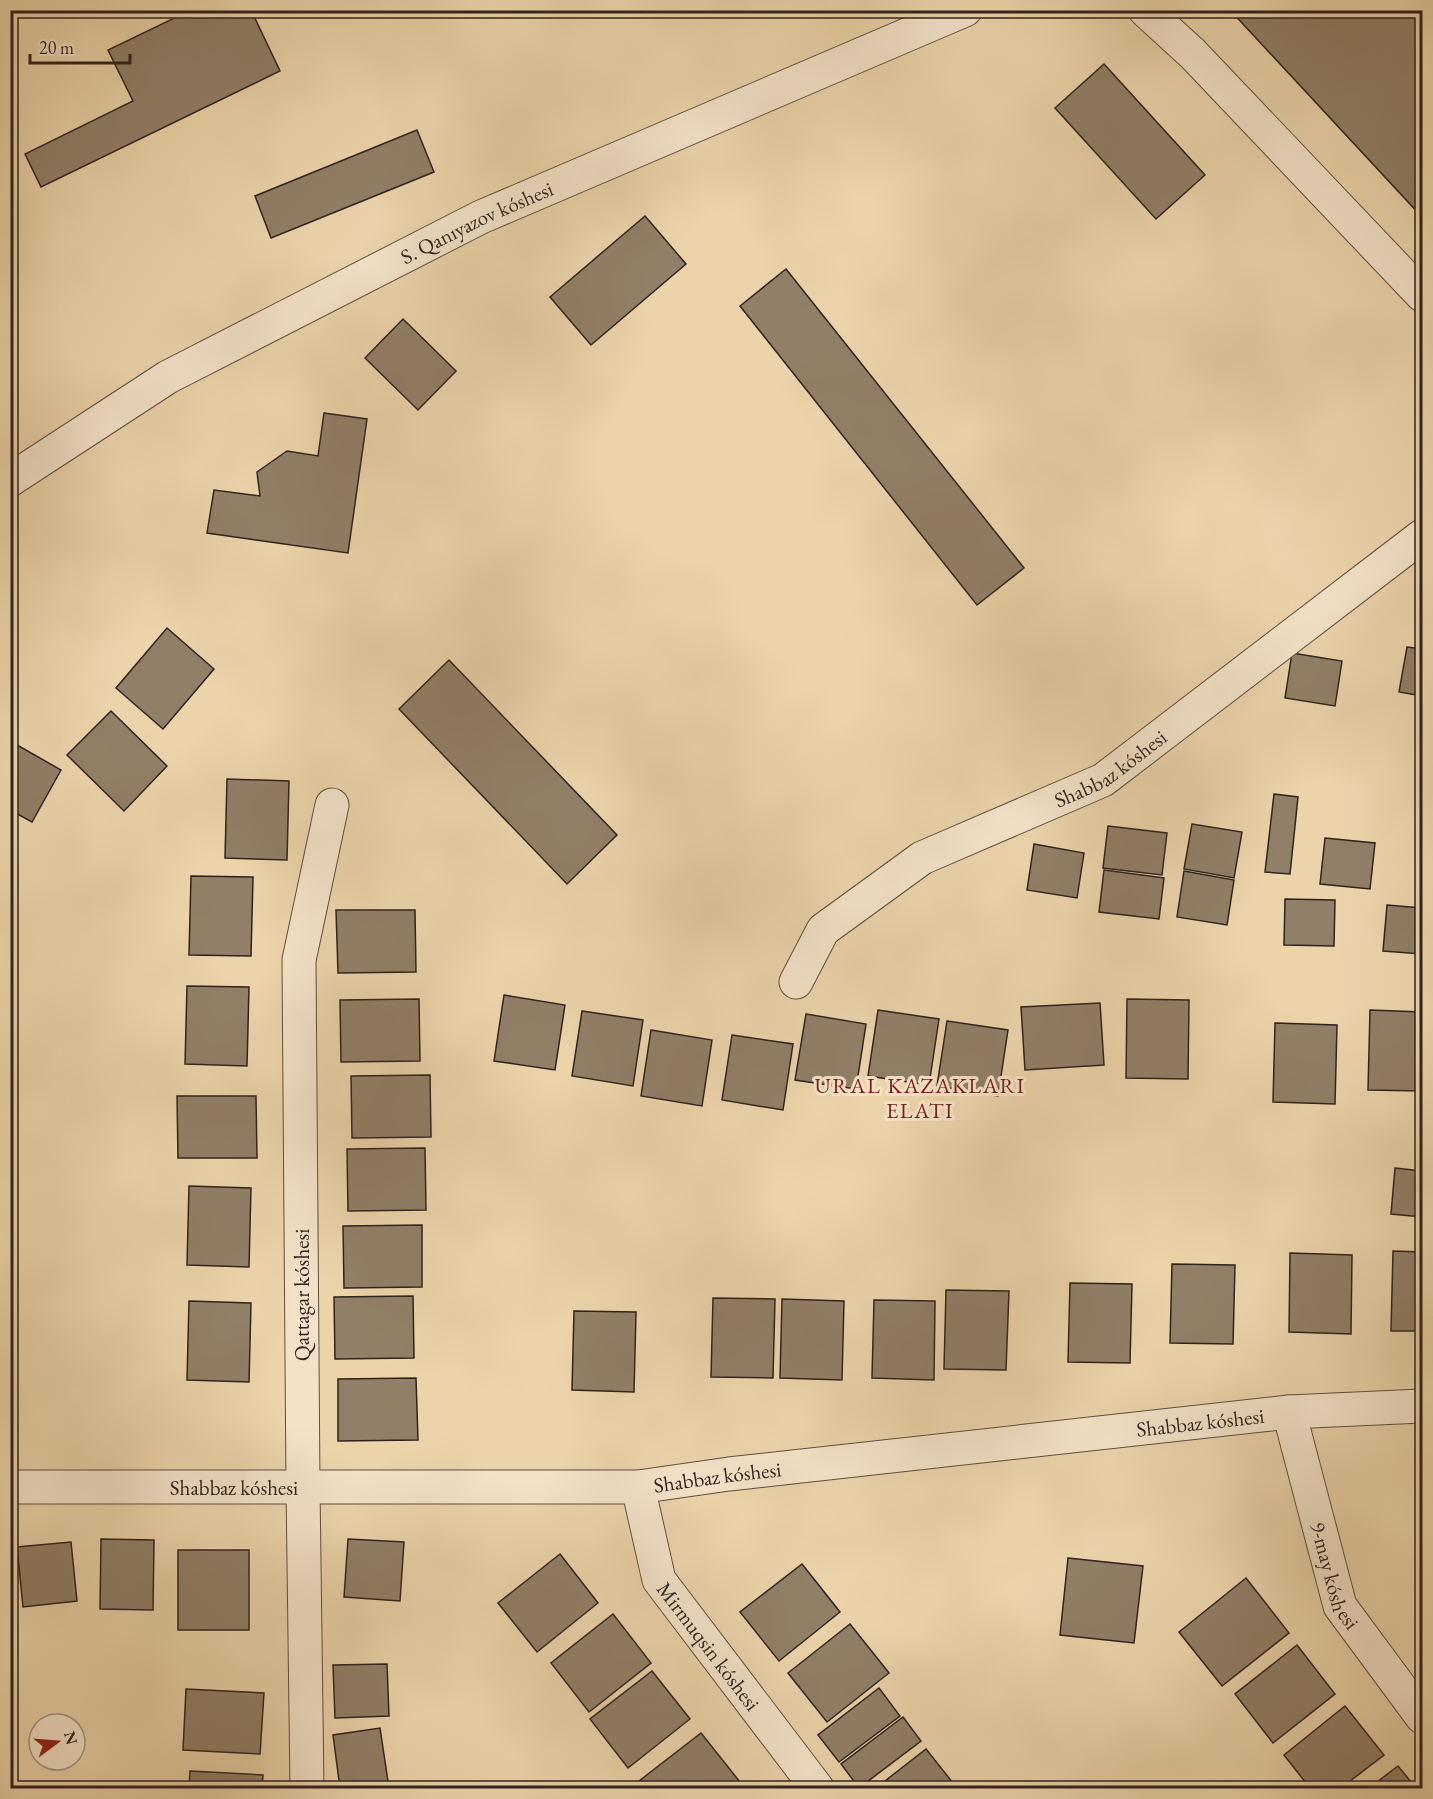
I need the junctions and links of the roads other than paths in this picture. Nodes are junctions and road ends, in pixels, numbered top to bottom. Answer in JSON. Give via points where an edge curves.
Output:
{"nodes":[{"id":1,"x":965,"y":10,"type":"edge"},
{"id":2,"x":1145,"y":10,"type":"edge"},
{"id":3,"x":1422,"y":295,"type":"edge"},
{"id":4,"x":10,"y":480,"type":"edge"},
{"id":5,"x":1422,"y":536,"type":"edge"},
{"id":6,"x":332,"y":805,"type":"dead end"},
{"id":7,"x":796,"y":982,"type":"dead end"},
{"id":8,"x":1422,"y":1406,"type":"edge"},
{"id":9,"x":1289,"y":1412,"type":"junction"},
{"id":10,"x":10,"y":1487,"type":"edge"},
{"id":11,"x":303,"y":1487,"type":"junction"},
{"id":12,"x":638,"y":1488,"type":"junction"},
{"id":13,"x":1422,"y":1717,"type":"edge"},
{"id":14,"x":308,"y":1788,"type":"edge"},
{"id":15,"x":817,"y":1788,"type":"edge"}],
"edges":[{"from":1,"to":4,"type":"street","name":"S. Qanıyazov kóshesi","via":[[481,217],[168,377]]},
{"from":2,"to":3,"type":"street","via":[[1201,63]]},
{"from":5,"to":7,"type":"street","name":"Shabbaz kóshesi","via":[[1103,780],[922,858],[823,930]]},
{"from":6,"to":11,"type":"street","name":"Qattagar kóshesi","via":[[300,960]]},
{"from":8,"to":9,"type":"street","name":"Shabbaz kóshesi"},
{"from":9,"to":12,"type":"street","name":"Shabbaz kóshesi","via":[[729,1474]]},
{"from":9,"to":13,"type":"street","name":"9-may kóshesi","via":[[1340,1606]]},
{"from":10,"to":11,"type":"street","name":"Shabbaz kóshesi"},
{"from":11,"to":12,"type":"street","name":"Shabbaz kóshesi"},
{"from":11,"to":14,"type":"street","name":"Qattagar kóshesi"},
{"from":12,"to":15,"type":"street","name":"Mirmuqsin kóshesi","via":[[659,1580]]}]}
